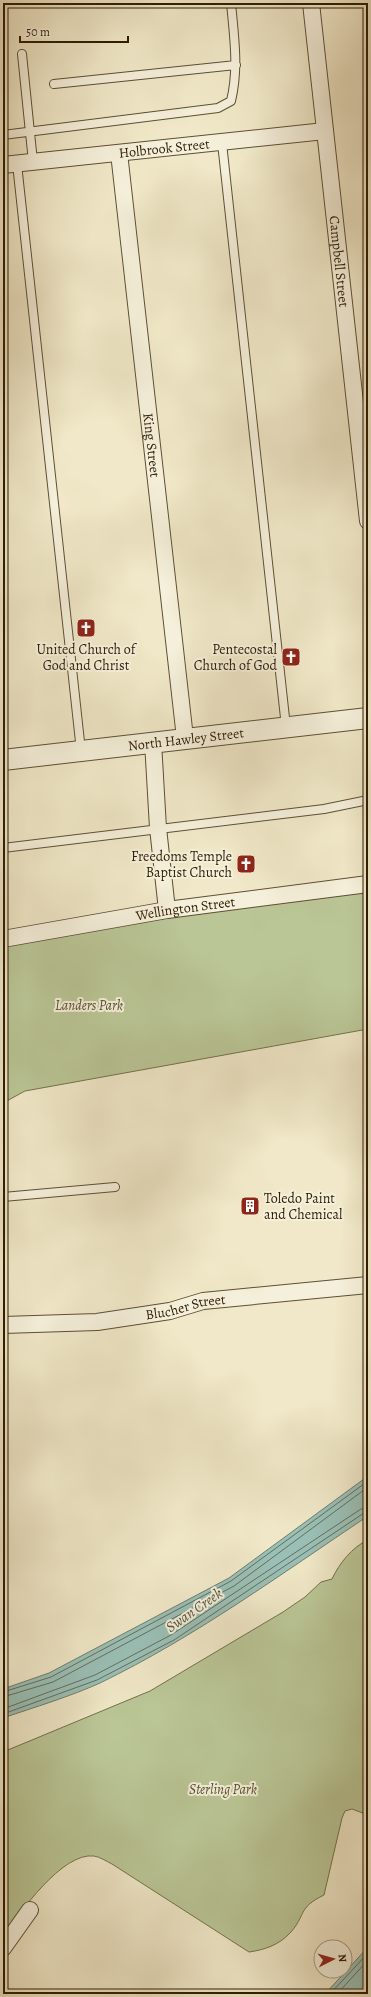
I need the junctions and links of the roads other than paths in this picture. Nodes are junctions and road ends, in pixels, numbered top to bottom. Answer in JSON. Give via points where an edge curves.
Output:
{"nodes":[{"id":1,"x":231,"y":3,"type":"edge"},
{"id":2,"x":311,"y":3,"type":"edge"},
{"id":3,"x":22,"y":54,"type":"dead end"},
{"id":4,"x":236,"y":65,"type":"junction"},
{"id":5,"x":54,"y":84,"type":"dead end"},
{"id":6,"x":326,"y":131,"type":"junction"},
{"id":7,"x":30,"y":133,"type":"junction"},
{"id":8,"x":3,"y":136,"type":"edge"},
{"id":9,"x":222,"y":142,"type":"junction"},
{"id":10,"x":119,"y":153,"type":"junction"},
{"id":11,"x":18,"y":164,"type":"edge"},
{"id":12,"x":368,"y":521,"type":"edge"},
{"id":13,"x":368,"y":718,"type":"edge"},
{"id":14,"x":286,"y":728,"type":"junction"},
{"id":15,"x":185,"y":738,"type":"junction"},
{"id":16,"x":153,"y":742,"type":"junction"},
{"id":17,"x":81,"y":751,"type":"junction"},
{"id":18,"x":3,"y":760,"type":"edge"},
{"id":19,"x":368,"y":800,"type":"edge"},
{"id":20,"x":158,"y":828,"type":"junction"},
{"id":21,"x":3,"y":848,"type":"edge"},
{"id":22,"x":368,"y":884,"type":"edge"},
{"id":23,"x":167,"y":910,"type":"junction"},
{"id":24,"x":3,"y":939,"type":"edge"},
{"id":25,"x":114,"y":1187,"type":"dead end"},
{"id":26,"x":3,"y":1197,"type":"edge"},
{"id":27,"x":368,"y":1285,"type":"edge"},
{"id":28,"x":3,"y":1325,"type":"edge"},
{"id":29,"x":30,"y":1910,"type":"dead end"},
{"id":30,"x":3,"y":1948,"type":"edge"}],
"edges":[{"from":1,"to":4,"type":"lane"},
{"from":2,"to":6,"type":"street","name":"Campbell Street"},
{"from":3,"to":7,"type":"lane"},
{"from":4,"to":5,"type":"lane"},
{"from":4,"to":7,"type":"lane","via":[[231,101],[218,108]]},
{"from":6,"to":9,"type":"street","name":"Holbrook Street"},
{"from":6,"to":12,"type":"street","name":"Campbell Street"},
{"from":7,"to":8,"type":"lane"},
{"from":7,"to":11,"type":"lane"},
{"from":9,"to":10,"type":"street","name":"Holbrook Street"},
{"from":9,"to":14,"type":"lane"},
{"from":10,"to":11,"type":"street","name":"Holbrook Street"},
{"from":10,"to":15,"type":"street","name":"King Street"},
{"from":11,"to":17,"type":"lane"},
{"from":13,"to":14,"type":"street","name":"North Hawley Street"},
{"from":14,"to":15,"type":"street","name":"North Hawley Street"},
{"from":15,"to":16,"type":"street","name":"North Hawley Street"},
{"from":16,"to":17,"type":"street","name":"North Hawley Street"},
{"from":16,"to":20,"type":"street"},
{"from":17,"to":18,"type":"street","name":"North Hawley Street"},
{"from":19,"to":20,"type":"lane","via":[[324,809]]},
{"from":20,"to":21,"type":"lane"},
{"from":20,"to":23,"type":"street"},
{"from":22,"to":23,"type":"street","name":"Wellington Street"},
{"from":23,"to":24,"type":"street","name":"Wellington Street"},
{"from":25,"to":26,"type":"lane"},
{"from":27,"to":28,"type":"street","name":"Blucher Street","via":[[204,1301],[170,1311],[97,1322]]},
{"from":29,"to":30,"type":"street"}]}
